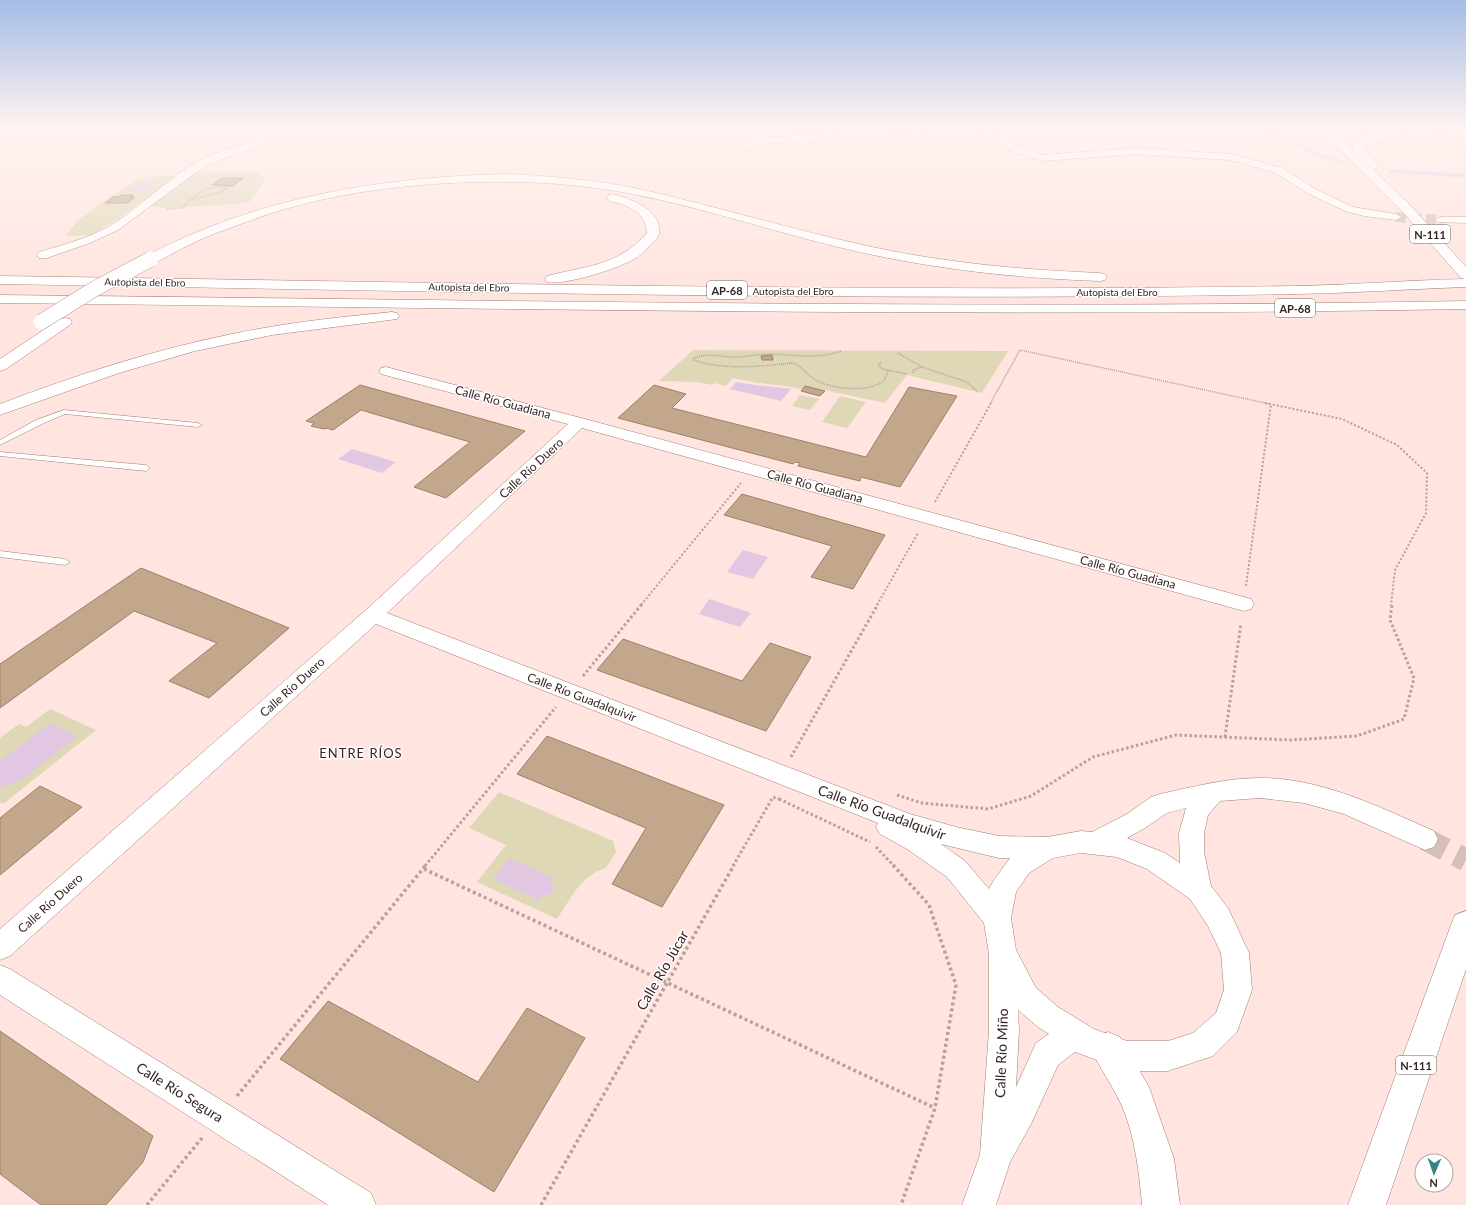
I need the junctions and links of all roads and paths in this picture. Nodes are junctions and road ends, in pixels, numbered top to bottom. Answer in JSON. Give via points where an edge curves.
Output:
{"nodes":[{"id":1,"x":173,"y":184,"type":"edge"},
{"id":2,"x":402,"y":184,"type":"edge"},
{"id":3,"x":593,"y":184,"type":"edge"},
{"id":4,"x":1301,"y":184,"type":"edge"},
{"id":5,"x":1381,"y":184,"type":"edge"},
{"id":6,"x":1392,"y":184,"type":"edge"},
{"id":7,"x":190,"y":200,"type":"junction"},
{"id":8,"x":1405,"y":207,"type":"junction"},
{"id":9,"x":163,"y":209,"type":"dead end"},
{"id":10,"x":1396,"y":217,"type":"tunnel mouth"},
{"id":11,"x":1442,"y":220,"type":"tunnel mouth"},
{"id":12,"x":1466,"y":220,"type":"edge"},
{"id":13,"x":43,"y":255,"type":"dead end"},
{"id":14,"x":1466,"y":275,"type":"edge"},
{"id":15,"x":1110,"y":278,"type":"dead end"},
{"id":16,"x":1149,"y":279,"type":"dead end"},
{"id":17,"x":0,"y":280,"type":"edge"},
{"id":18,"x":1460,"y":283,"type":"edge"},
{"id":19,"x":0,"y":299,"type":"edge"},
{"id":20,"x":1466,"y":305,"type":"edge"},
{"id":21,"x":1125,"y":311,"type":"junction"},
{"id":22,"x":0,"y":349,"type":"edge"},
{"id":23,"x":1020,"y":350,"type":"dead end"},
{"id":24,"x":841,"y":351,"type":"dead end"},
{"id":25,"x":898,"y":353,"type":"dead end"},
{"id":26,"x":881,"y":363,"type":"dead end"},
{"id":27,"x":0,"y":366,"type":"edge"},
{"id":28,"x":922,"y":367,"type":"junction"},
{"id":29,"x":888,"y":370,"type":"junction"},
{"id":30,"x":386,"y":371,"type":"dead end"},
{"id":31,"x":913,"y":373,"type":"dead end"},
{"id":32,"x":907,"y":374,"type":"dead end"},
{"id":33,"x":978,"y":392,"type":"dead end"},
{"id":34,"x":1271,"y":404,"type":"dead end"},
{"id":35,"x":0,"y":410,"type":"edge"},
{"id":36,"x":580,"y":422,"type":"junction"},
{"id":37,"x":198,"y":425,"type":"dead end"},
{"id":38,"x":0,"y":443,"type":"edge"},
{"id":39,"x":0,"y":454,"type":"edge"},
{"id":40,"x":146,"y":468,"type":"dead end"},
{"id":41,"x":752,"y":469,"type":"junction"},
{"id":42,"x":939,"y":521,"type":"junction"},
{"id":43,"x":0,"y":554,"type":"edge"},
{"id":44,"x":65,"y":562,"type":"dead end"},
{"id":45,"x":1244,"y":604,"type":"junction"},
{"id":46,"x":374,"y":616,"type":"junction"},
{"id":47,"x":569,"y":692,"type":"junction"},
{"id":48,"x":1225,"y":737,"type":"dead end"},
{"id":49,"x":786,"y":778,"type":"junction"},
{"id":50,"x":1214,"y":792,"type":"junction"},
{"id":51,"x":1425,"y":839,"type":"tunnel mouth"},
{"id":52,"x":1093,"y":844,"type":"junction"},
{"id":53,"x":1047,"y":848,"type":"junction"},
{"id":54,"x":424,"y":868,"type":"junction"},
{"id":55,"x":1198,"y":891,"type":"junction"},
{"id":56,"x":997,"y":918,"type":"junction"},
{"id":57,"x":1466,"y":925,"type":"edge"},
{"id":58,"x":0,"y":947,"type":"edge"},
{"id":59,"x":1002,"y":952,"type":"junction"},
{"id":60,"x":0,"y":978,"type":"edge"},
{"id":61,"x":667,"y":983,"type":"junction"},
{"id":62,"x":1074,"y":1034,"type":"junction"},
{"id":63,"x":1108,"y":1049,"type":"junction"},
{"id":64,"x":935,"y":1108,"type":"junction"},
{"id":65,"x":219,"y":1117,"type":"junction"},
{"id":66,"x":996,"y":1155,"type":"junction"},
{"id":67,"x":147,"y":1205,"type":"edge"},
{"id":68,"x":359,"y":1205,"type":"edge"},
{"id":69,"x":541,"y":1205,"type":"edge"},
{"id":70,"x":901,"y":1205,"type":"edge"},
{"id":71,"x":979,"y":1205,"type":"edge"},
{"id":72,"x":1161,"y":1205,"type":"edge"},
{"id":73,"x":1367,"y":1205,"type":"edge"}],
"edges":[{"from":1,"to":13,"type":"street","via":[[114,228],[86,241]]},
{"from":2,"to":22,"type":"main road","bridge":true,"via":[[297,203],[247,217],[198,235],[96,288]]},
{"from":3,"to":15,"type":"main road","bridge":true,"via":[[873,251],[966,267]]},
{"from":4,"to":10,"type":"street","via":[[1349,209]]},
{"from":5,"to":8,"type":"main road","number":"N-111"},
{"from":6,"to":8,"type":"main road","via":[[1403,198]]},
{"from":7,"to":7,"type":"path","via":[[208,188],[227,188],[221,192]]},
{"from":7,"to":9,"type":"path","via":[[183,208]]},
{"from":8,"to":14,"type":"main road","number":"N-111"},
{"from":11,"to":12,"type":"street"},
{"from":16,"to":18,"type":"main road"},
{"from":17,"to":18,"type":"main road","name":"Autopista del Ebro","number":"AP-68","via":[[1029,292],[1297,290]]},
{"from":17,"to":27,"type":"main road","via":[[174,277],[527,281],[571,276],[621,260],[644,245],[653,234],[652,222],[644,212],[621,199],[592,193],[516,186],[432,189],[334,203],[276,218],[221,238],[167,262],[122,287],[65,322]]},
{"from":19,"to":21,"type":"main road","name":"Autopista del Ebro","number":"AP-68","via":[[728,309]]},
{"from":20,"to":21,"type":"main road","name":"Autopista del Ebro","number":"AP-68"},
{"from":21,"to":35,"type":"main road","via":[[964,316],[480,312],[417,314],[310,325],[240,337],[160,356],[42,393]]},
{"from":23,"to":42,"type":"path","via":[[931,509],[944,512]]},
{"from":24,"to":29,"type":"path","via":[[825,355],[789,356],[766,354],[740,357],[701,354],[694,360],[727,366],[793,363],[801,366],[811,378],[819,382],[851,388],[875,386],[883,381]]},
{"from":25,"to":28,"type":"path"},
{"from":26,"to":29,"type":"path","via":[[878,364],[882,369]]},
{"from":28,"to":31,"type":"path","via":[[915,368]]},
{"from":28,"to":33,"type":"path","via":[[964,380]]},
{"from":29,"to":32,"type":"path"},
{"from":30,"to":36,"type":"street","name":"Calle Río Guadiana"},
{"from":34,"to":45,"type":"path"},
{"from":36,"to":41,"type":"street","name":"Calle Río Guadiana"},
{"from":36,"to":46,"type":"street","name":"Calle Río Duero"},
{"from":37,"to":38,"type":"lane","via":[[64,412]]},
{"from":39,"to":40,"type":"lane"},
{"from":41,"to":42,"type":"street","name":"Calle Río Guadiana"},
{"from":41,"to":47,"type":"path"},
{"from":42,"to":45,"type":"street","name":"Calle Río Guadiana"},
{"from":42,"to":49,"type":"path","via":[[933,532],[920,528]]},
{"from":43,"to":44,"type":"lane"},
{"from":45,"to":48,"type":"path"},
{"from":46,"to":47,"type":"street","name":"Calle Río Guadalquivir"},
{"from":46,"to":58,"type":"street","name":"Calle Río Duero"},
{"from":47,"to":49,"type":"street","name":"Calle Río Guadalquivir"},
{"from":47,"to":54,"type":"path"},
{"from":49,"to":53,"type":"street","name":"Calle Río Guadalquivir","via":[[907,824],[956,838],[998,847]]},
{"from":49,"to":56,"type":"street","name":"Calle Río Guadalquivir","via":[[916,841],[956,870]]},
{"from":49,"to":61,"type":"path","name":"Calle Río Júcar"},
{"from":49,"to":64,"type":"path","via":[[873,843],[929,905],[956,986]]},
{"from":50,"to":51,"type":"street","via":[[1260,788],[1304,794],[1349,805]]},
{"from":50,"to":52,"type":"street","via":[[1160,804],[1136,821]]},
{"from":50,"to":55,"type":"street","via":[[1196,813],[1191,835],[1192,860]]},
{"from":52,"to":53,"type":"street","via":[[1081,842]]},
{"from":52,"to":55,"type":"street","via":[[1118,846],[1156,861]]},
{"from":53,"to":56,"type":"street","via":[[1020,864],[1003,888]]},
{"from":54,"to":61,"type":"path"},
{"from":54,"to":65,"type":"path"},
{"from":55,"to":63,"type":"street","via":[[1218,917],[1235,953],[1238,990],[1227,1022],[1202,1045],[1168,1056],[1127,1056]]},
{"from":56,"to":59,"type":"street"},
{"from":57,"to":73,"type":"main road","number":"N-111"},
{"from":59,"to":62,"type":"street","via":[[1026,998]]},
{"from":59,"to":66,"type":"street","name":"Calle Río Miño","via":[[1004,1030]]},
{"from":60,"to":65,"type":"street","name":"Calle Río Segura"},
{"from":61,"to":64,"type":"path"},
{"from":61,"to":69,"type":"path","name":"Calle Río Júcar"},
{"from":62,"to":63,"type":"street"},
{"from":62,"to":66,"type":"street","name":"Calle Río Miño","via":[[1047,1054],[1020,1113]]},
{"from":63,"to":72,"type":"main road","via":[[1137,1099],[1156,1159]]},
{"from":64,"to":70,"type":"path"},
{"from":65,"to":67,"type":"path"},
{"from":65,"to":68,"type":"street","name":"Calle Río Segura"},
{"from":66,"to":71,"type":"street","name":"Calle Río Miño"}]}
